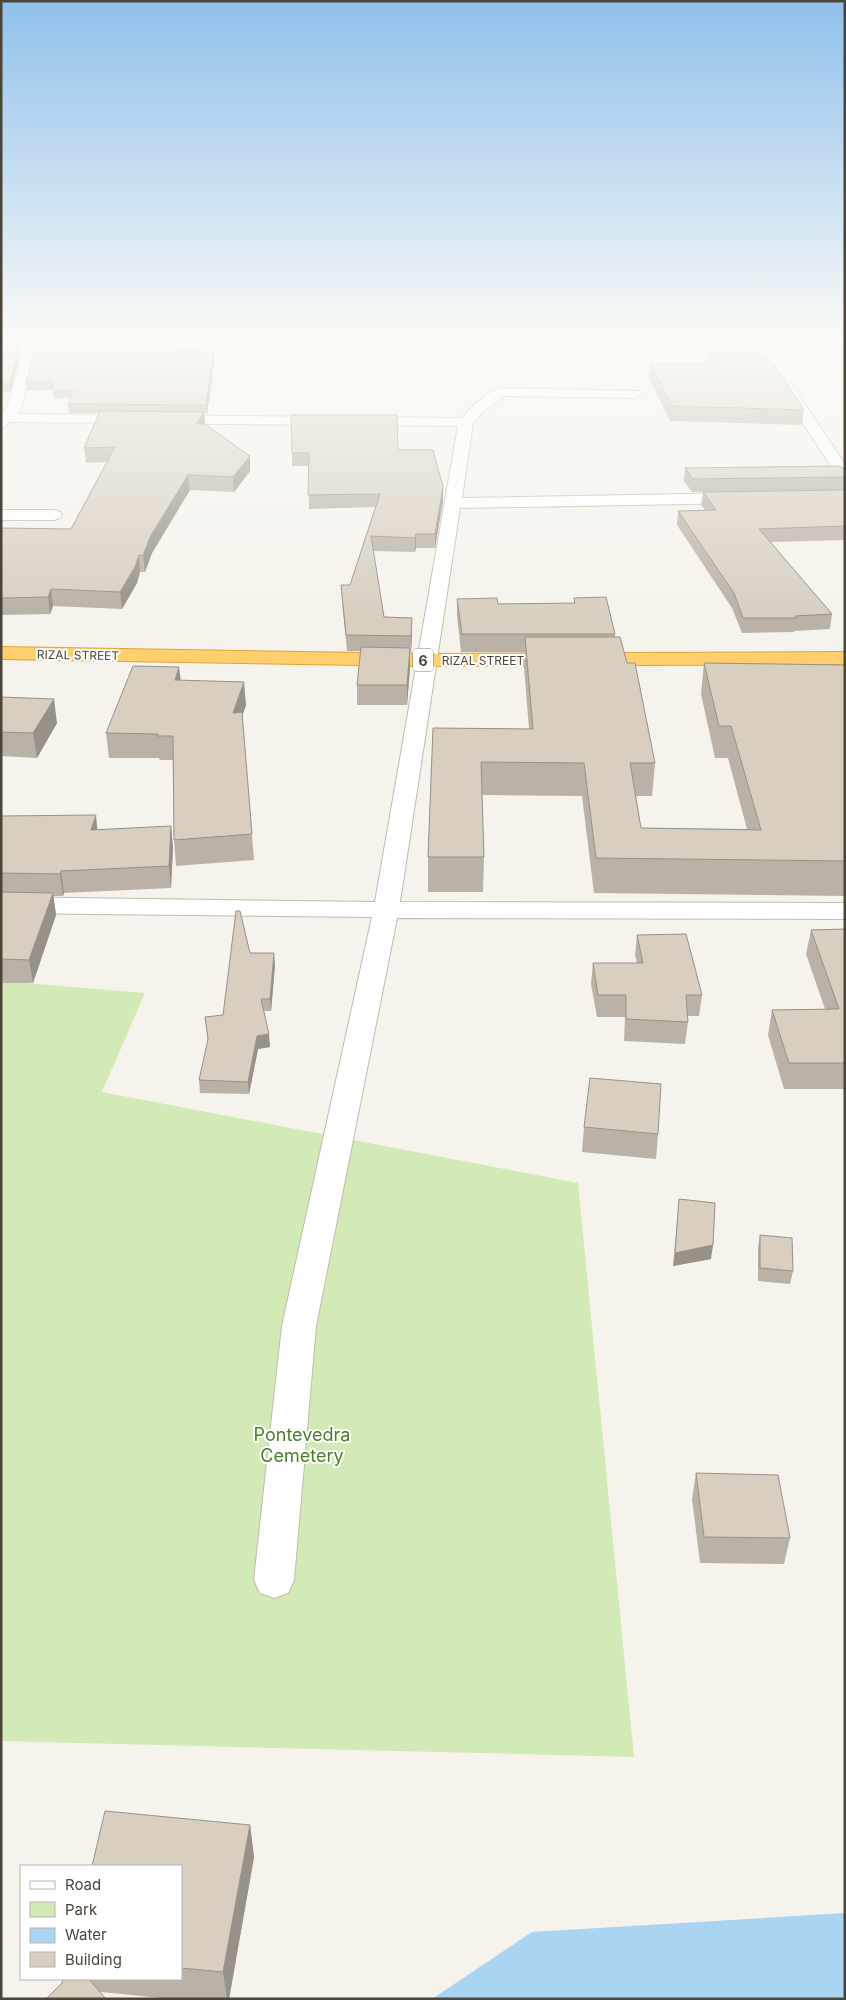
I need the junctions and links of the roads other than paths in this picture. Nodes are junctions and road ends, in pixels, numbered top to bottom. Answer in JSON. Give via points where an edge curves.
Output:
{"nodes":[{"id":1,"x":465,"y":429,"type":"edge"},
{"id":2,"x":815,"y":429,"type":"edge"},
{"id":3,"x":845,"y":476,"type":"edge"},
{"id":4,"x":757,"y":498,"type":"edge"},
{"id":5,"x":454,"y":503,"type":"junction"},
{"id":6,"x":1,"y":515,"type":"edge"},
{"id":7,"x":54,"y":515,"type":"dead end"},
{"id":8,"x":1,"y":653,"type":"edge"},
{"id":9,"x":845,"y":658,"type":"edge"},
{"id":10,"x":426,"y":660,"type":"junction"},
{"id":11,"x":1,"y":905,"type":"edge"},
{"id":12,"x":386,"y":910,"type":"junction"},
{"id":13,"x":845,"y":911,"type":"edge"},
{"id":14,"x":274,"y":1580,"type":"dead end"}],
"edges":[{"from":1,"to":5,"type":"street"},
{"from":2,"to":3,"type":"street"},
{"from":4,"to":5,"type":"street"},
{"from":5,"to":10,"type":"street"},
{"from":6,"to":7,"type":"street"},
{"from":8,"to":10,"type":"highway","name":"RIZAL STREET","number":"6"},
{"from":9,"to":10,"type":"highway","name":"RIZAL STREET","number":"6"},
{"from":10,"to":12,"type":"street"},
{"from":11,"to":12,"type":"street"},
{"from":12,"to":13,"type":"street"},
{"from":12,"to":14,"type":"street","via":[[299,1326]]}]}
